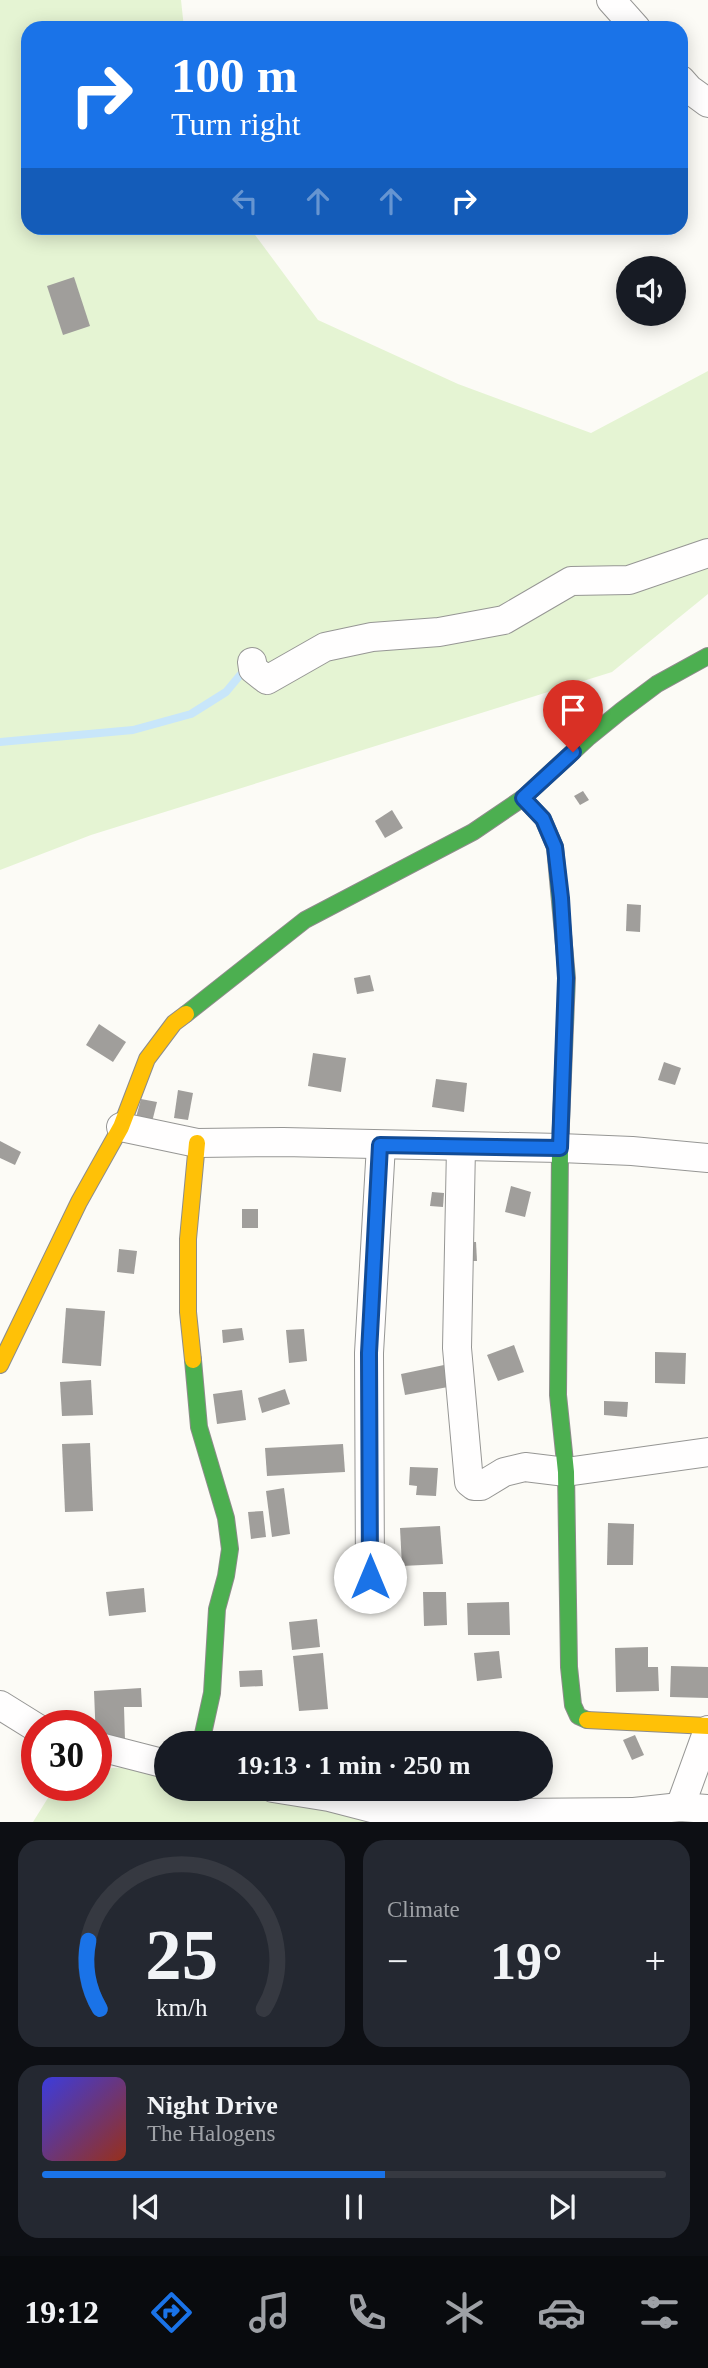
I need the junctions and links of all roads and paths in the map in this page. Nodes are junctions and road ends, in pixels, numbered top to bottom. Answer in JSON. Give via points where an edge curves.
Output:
{"nodes":[{"id":1,"x":611,"y":0,"type":"edge"},
{"id":2,"x":630,"y":21,"type":"edge"},
{"id":3,"x":688,"y":88,"type":"edge"},
{"id":4,"x":708,"y":103,"type":"edge"},
{"id":5,"x":708,"y":553,"type":"edge"},
{"id":6,"x":252,"y":662,"type":"dead end"},
{"id":7,"x":706,"y":662,"type":"edge"},
{"id":8,"x":523,"y":798,"type":"junction"},
{"id":9,"x":121,"y":1127,"type":"junction"},
{"id":10,"x":197,"y":1143,"type":"junction"},
{"id":11,"x":380,"y":1145,"type":"junction"},
{"id":12,"x":461,"y":1147,"type":"junction"},
{"id":13,"x":560,"y":1148,"type":"junction"},
{"id":14,"x":708,"y":1158,"type":"edge"},
{"id":15,"x":12,"y":1312,"type":"edge"},
{"id":16,"x":0,"y":1365,"type":"edge"},
{"id":17,"x":708,"y":1452,"type":"edge"},
{"id":18,"x":566,"y":1472,"type":"junction"},
{"id":19,"x":370,"y":1577,"type":"dead end"},
{"id":20,"x":0,"y":1705,"type":"edge"},
{"id":21,"x":21,"y":1718,"type":"edge"},
{"id":22,"x":708,"y":1728,"type":"edge"},
{"id":23,"x":204,"y":1731,"type":"edge"},
{"id":24,"x":112,"y":1750,"type":"edge"},
{"id":25,"x":154,"y":1761,"type":"edge"},
{"id":26,"x":345,"y":1801,"type":"edge"},
{"id":27,"x":680,"y":1807,"type":"junction"},
{"id":28,"x":708,"y":1809,"type":"edge"},
{"id":29,"x":634,"y":1817,"type":"edge"}],
"edges":[{"from":1,"to":2,"type":"street"},
{"from":3,"to":4,"type":"street"},
{"from":5,"to":6,"type":"street","via":[[629,580],[571,581],[504,620],[325,647],[267,680],[253,669]]},
{"from":7,"to":8,"type":"street","via":[[657,684],[589,737]]},
{"from":8,"to":9,"type":"street","via":[[473,832],[305,920],[174,1023],[146,1059]]},
{"from":8,"to":13,"type":"street","via":[[543,819],[555,847],[561,898],[566,978]]},
{"from":9,"to":10,"type":"street"},
{"from":9,"to":15,"type":"street"},
{"from":10,"to":11,"type":"street"},
{"from":10,"to":23,"type":"street","via":[[188,1239],[188,1312],[199,1427],[226,1518],[230,1549],[217,1609],[212,1693]]},
{"from":11,"to":12,"type":"street"},
{"from":11,"to":19,"type":"street","via":[[369,1353]]},
{"from":12,"to":13,"type":"street"},
{"from":12,"to":18,"type":"street","via":[[457,1348],[469,1482],[481,1486],[504,1472],[524,1467]]},
{"from":13,"to":14,"type":"street"},
{"from":13,"to":18,"type":"street","via":[[558,1395]]},
{"from":15,"to":16,"type":"street"},
{"from":17,"to":18,"type":"street"},
{"from":18,"to":22,"type":"street","via":[[569,1667],[578,1716]]},
{"from":20,"to":21,"type":"street"},
{"from":22,"to":27,"type":"street"},
{"from":24,"to":25,"type":"street"},
{"from":26,"to":29,"type":"street","via":[[395,1814]]},
{"from":27,"to":28,"type":"street"},
{"from":27,"to":29,"type":"street"}]}
